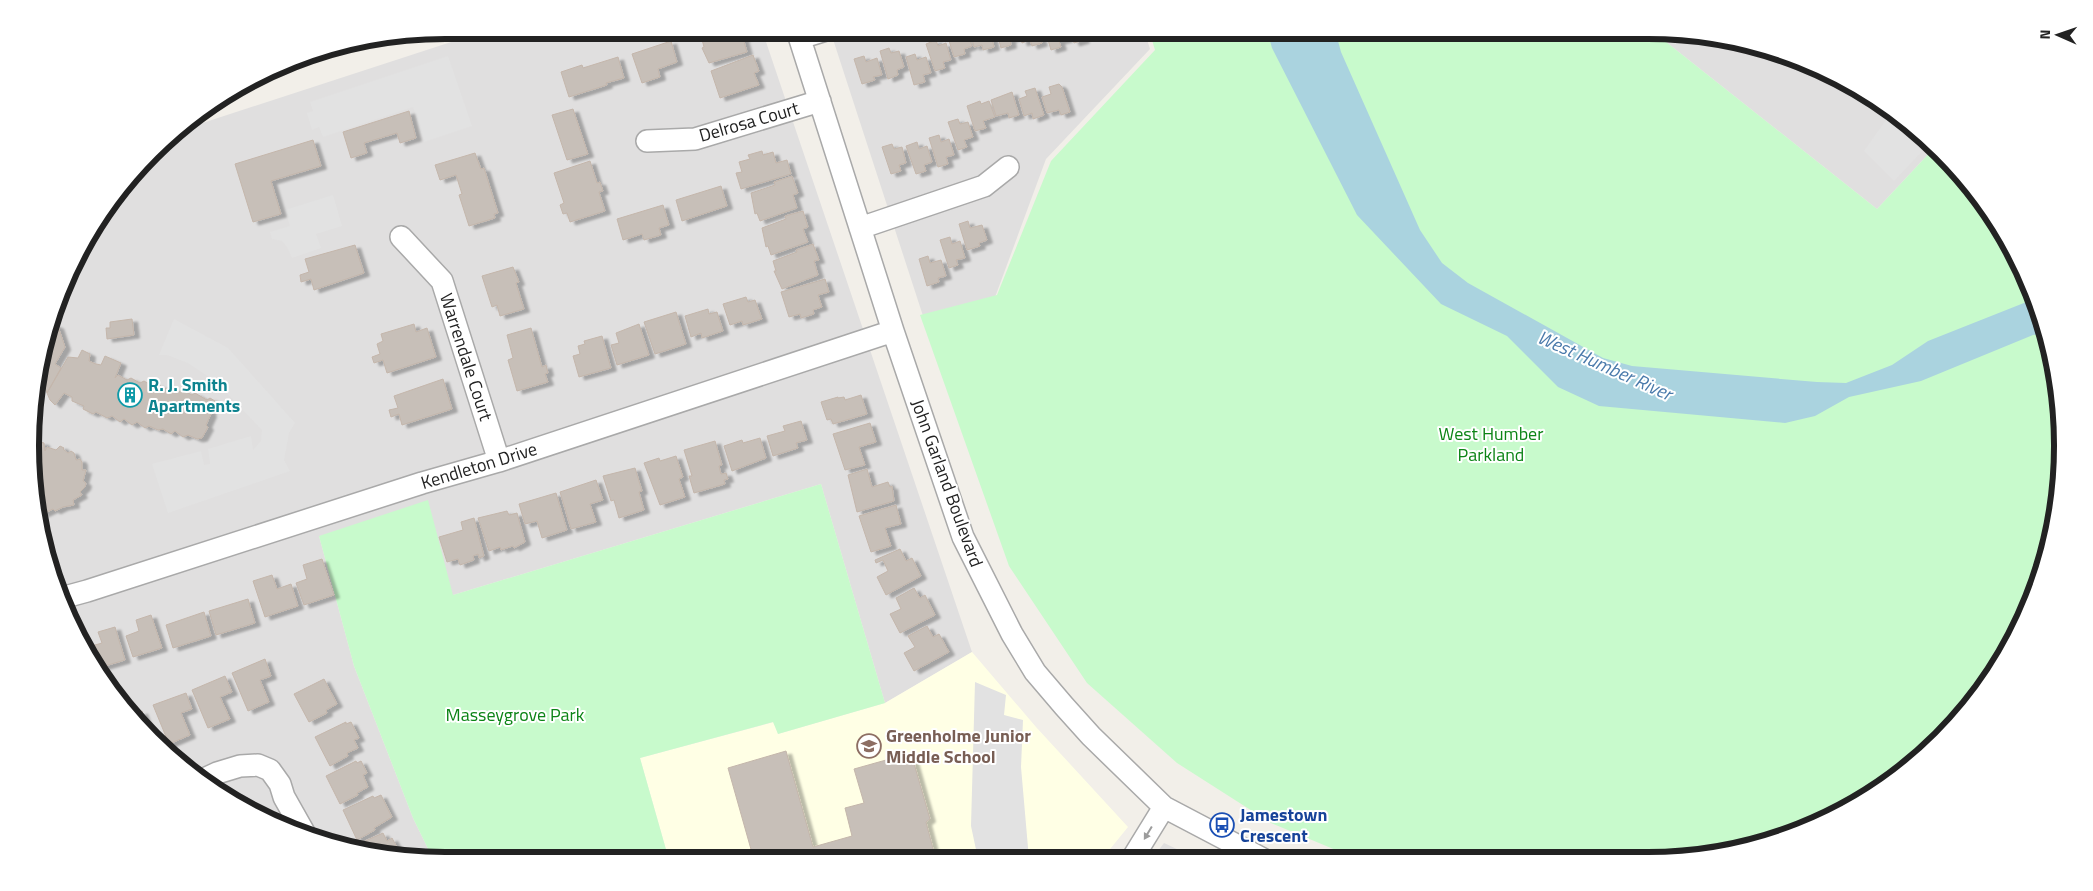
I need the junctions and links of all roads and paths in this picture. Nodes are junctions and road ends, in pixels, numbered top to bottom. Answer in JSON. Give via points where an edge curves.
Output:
{"nodes":[{"id":1,"x":800,"y":39,"type":"edge"},
{"id":2,"x":820,"y":101,"type":"junction"},
{"id":3,"x":647,"y":141,"type":"dead end"},
{"id":4,"x":1008,"y":167,"type":"dead end"},
{"id":5,"x":860,"y":228,"type":"junction"},
{"id":6,"x":401,"y":237,"type":"dead end"},
{"id":7,"x":893,"y":330,"type":"junction"},
{"id":8,"x":500,"y":461,"type":"junction"},
{"id":9,"x":68,"y":596,"type":"edge"},
{"id":10,"x":209,"y":776,"type":"edge"},
{"id":11,"x":1164,"y":807,"type":"junction"},
{"id":12,"x":300,"y":825,"type":"edge"},
{"id":13,"x":1136,"y":852,"type":"edge"},
{"id":14,"x":1250,"y":852,"type":"edge"}],
"edges":[{"from":1,"to":2,"type":"street","name":"John Garland Boulevard"},
{"from":2,"to":3,"type":"street","name":"Delrosa Court","via":[[695,139]]},
{"from":2,"to":5,"type":"street","name":"John Garland Boulevard"},
{"from":4,"to":5,"type":"street","via":[[984,186]]},
{"from":5,"to":7,"type":"street","name":"John Garland Boulevard"},
{"from":6,"to":8,"type":"street","name":"Warrendale Court","via":[[442,281]]},
{"from":7,"to":8,"type":"street","name":"Kendleton Drive"},
{"from":7,"to":11,"type":"street","name":"John Garland Boulevard","via":[[962,537],[1012,634],[1035,672],[1064,706]]},
{"from":8,"to":9,"type":"street","name":"Kendleton Drive"},
{"from":10,"to":12,"type":"street","via":[[240,766],[258,765],[270,770]]},
{"from":11,"to":13,"type":"street","one_way":true},
{"from":11,"to":14,"type":"street","name":"John Garland Boulevard"}]}
